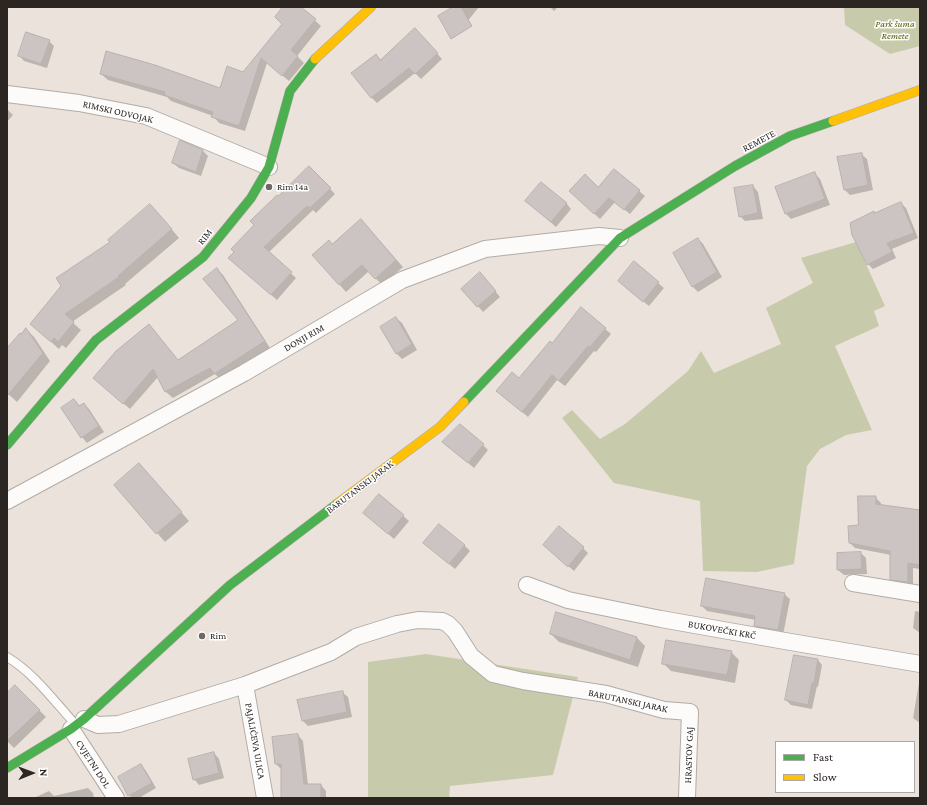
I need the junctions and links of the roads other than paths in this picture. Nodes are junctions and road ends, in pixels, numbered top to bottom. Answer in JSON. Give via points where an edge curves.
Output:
{"nodes":[{"id":1,"x":371,"y":7,"type":"edge"},
{"id":2,"x":920,"y":90,"type":"edge"},
{"id":3,"x":7,"y":94,"type":"edge"},
{"id":4,"x":269,"y":167,"type":"junction"},
{"id":5,"x":620,"y":238,"type":"junction"},
{"id":6,"x":7,"y":445,"type":"edge"},
{"id":7,"x":7,"y":501,"type":"edge"},
{"id":8,"x":853,"y":583,"type":"dead end"},
{"id":9,"x":527,"y":585,"type":"dead end"},
{"id":10,"x":920,"y":594,"type":"edge"},
{"id":11,"x":7,"y":656,"type":"edge"},
{"id":12,"x":920,"y":664,"type":"edge"},
{"id":13,"x":245,"y":685,"type":"junction"},
{"id":14,"x":690,"y":712,"type":"joint"},
{"id":15,"x":77,"y":725,"type":"junction"},
{"id":16,"x":7,"y":768,"type":"edge"},
{"id":17,"x":116,"y":798,"type":"edge"},
{"id":18,"x":265,"y":798,"type":"edge"},
{"id":19,"x":687,"y":798,"type":"edge"}],
"edges":[{"from":1,"to":4,"type":"street","name":"RIM","via":[[315,59],[290,91]]},
{"from":2,"to":5,"type":"street","name":"REMETE","via":[[790,136],[735,166]]},
{"from":3,"to":4,"type":"street","name":"RIMSKI ODVOJAK","via":[[79,103],[146,116]]},
{"from":4,"to":6,"type":"street","name":"RIM","via":[[250,198],[203,258],[96,340]]},
{"from":5,"to":7,"type":"street","name":"DONJI RIM","via":[[599,236],[485,249],[402,280],[244,373]]},
{"from":5,"to":15,"type":"street","name":"BARUTANSKI JARAK","via":[[440,427],[230,585]]},
{"from":8,"to":10,"type":"street"},
{"from":9,"to":12,"type":"street","name":"BUKOVEČKI KRČ","via":[[568,600],[792,643]]},
{"from":11,"to":15,"type":"lane","via":[[28,672]]},
{"from":13,"to":14,"type":"street","name":"BARUTANSKI JARAK","via":[[331,652],[356,637],[397,624],[432,620],[448,624],[471,656],[493,674],[606,694],[664,710]]},
{"from":13,"to":15,"type":"street","name":"BARUTANSKI JARAK","via":[[119,724]]},
{"from":13,"to":18,"type":"street","name":"PAJALIĆEVA ULICA"},
{"from":14,"to":19,"type":"street","name":"HRASTOV GAJ"},
{"from":15,"to":16,"type":"street","name":"BARUTANSKI JARAK"},
{"from":15,"to":17,"type":"street","name":"CVJETNI DOL"}]}
